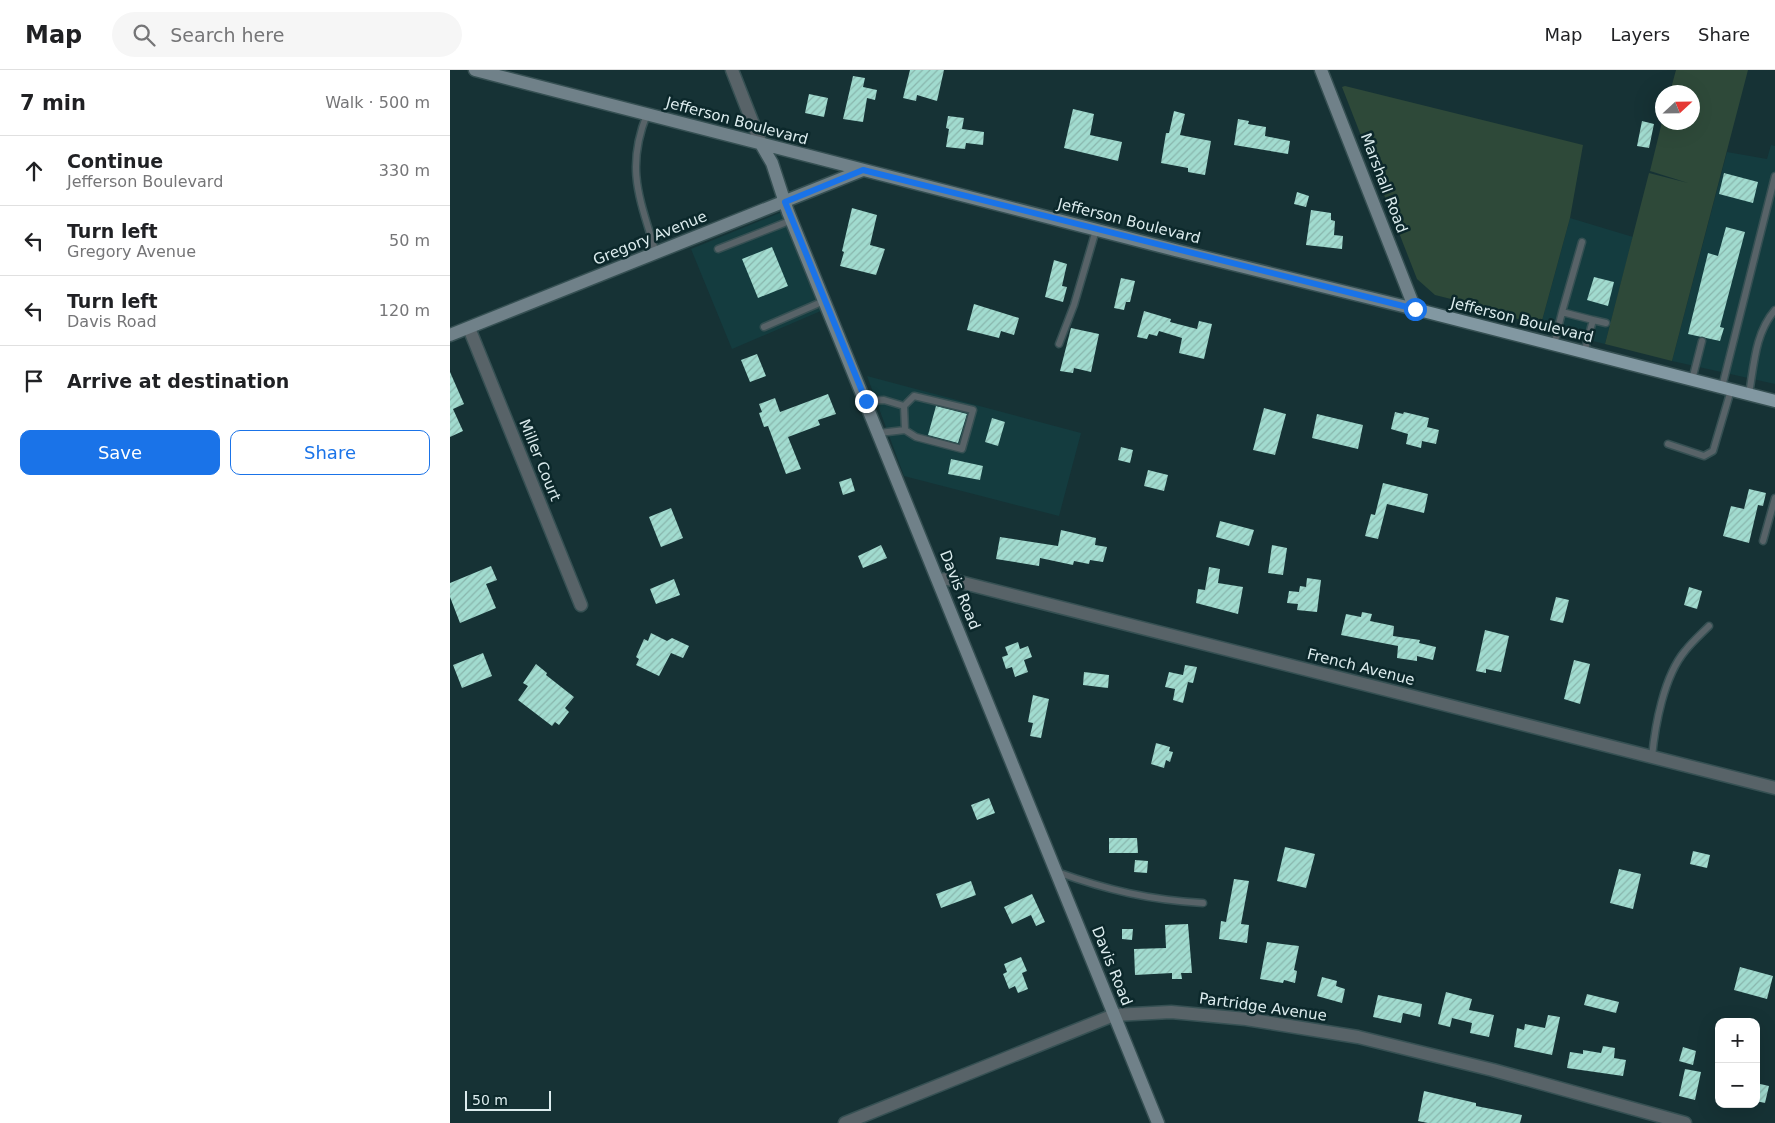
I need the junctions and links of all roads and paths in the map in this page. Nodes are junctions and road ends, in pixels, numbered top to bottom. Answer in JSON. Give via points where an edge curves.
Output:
{"nodes":[{"id":1,"x":475,"y":70,"type":"edge"},
{"id":2,"x":732,"y":70,"type":"edge"},
{"id":3,"x":1322,"y":70,"type":"edge"},
{"id":4,"x":648,"y":114,"type":"junction"},
{"id":5,"x":761,"y":144,"type":"junction"},
{"id":6,"x":863,"y":170,"type":"junction"},
{"id":7,"x":1775,"y":176,"type":"edge"},
{"id":8,"x":785,"y":202,"type":"junction"},
{"id":9,"x":793,"y":220,"type":"junction"},
{"id":10,"x":1096,"y":230,"type":"junction"},
{"id":11,"x":1582,"y":242,"type":"dead end"},
{"id":12,"x":718,"y":249,"type":"dead end"},
{"id":13,"x":656,"y":253,"type":"junction"},
{"id":14,"x":826,"y":300,"type":"junction"},
{"id":15,"x":1409,"y":308,"type":"junction"},
{"id":16,"x":1775,"y":310,"type":"edge"},
{"id":17,"x":1562,"y":312,"type":"junction"},
{"id":18,"x":1593,"y":320,"type":"junction"},
{"id":19,"x":1606,"y":323,"type":"dead end"},
{"id":20,"x":469,"y":328,"type":"junction"},
{"id":21,"x":764,"y":328,"type":"dead end"},
{"id":22,"x":450,"y":335,"type":"edge"},
{"id":23,"x":1702,"y":341,"type":"dead end"},
{"id":24,"x":1059,"y":344,"type":"dead end"},
{"id":25,"x":1554,"y":345,"type":"junction"},
{"id":26,"x":1584,"y":353,"type":"junction"},
{"id":27,"x":1692,"y":380,"type":"junction"},
{"id":28,"x":1727,"y":388,"type":"junction"},
{"id":29,"x":1749,"y":394,"type":"junction"},
{"id":30,"x":866,"y":401,"type":"junction"},
{"id":31,"x":1775,"y":401,"type":"edge"},
{"id":32,"x":904,"y":406,"type":"junction"},
{"id":33,"x":905,"y":430,"type":"junction"},
{"id":34,"x":879,"y":433,"type":"junction"},
{"id":35,"x":1668,"y":444,"type":"dead end"},
{"id":36,"x":1775,"y":498,"type":"edge"},
{"id":37,"x":1763,"y":541,"type":"dead end"},
{"id":38,"x":938,"y":580,"type":"junction"},
{"id":39,"x":581,"y":605,"type":"dead end"},
{"id":40,"x":1709,"y":626,"type":"dead end"},
{"id":41,"x":1652,"y":757,"type":"junction"},
{"id":42,"x":1775,"y":788,"type":"edge"},
{"id":43,"x":1056,"y":871,"type":"junction"},
{"id":44,"x":1203,"y":903,"type":"dead end"},
{"id":45,"x":1114,"y":1015,"type":"junction"},
{"id":46,"x":845,"y":1123,"type":"edge"},
{"id":47,"x":1158,"y":1123,"type":"edge"},
{"id":48,"x":1685,"y":1123,"type":"edge"}],
"edges":[{"from":1,"to":4,"type":"main road","name":"Jefferson Boulevard"},
{"from":2,"to":5,"type":"street","name":"Davis Road"},
{"from":3,"to":15,"type":"main road","name":"Marshall Road"},
{"from":4,"to":5,"type":"main road","name":"Jefferson Boulevard"},
{"from":4,"to":13,"type":"lane","via":[[636,147],[636,177],[642,210]]},
{"from":5,"to":6,"type":"main road","name":"Jefferson Boulevard"},
{"from":5,"to":8,"type":"main road","name":"Davis Road","via":[[772,163]]},
{"from":6,"to":8,"type":"main road","name":"Gregory Avenue"},
{"from":6,"to":10,"type":"main road","name":"Jefferson Boulevard"},
{"from":7,"to":28,"type":"lane"},
{"from":8,"to":9,"type":"main road","name":"Davis Road"},
{"from":8,"to":13,"type":"main road","name":"Gregory Avenue"},
{"from":9,"to":12,"type":"lane"},
{"from":9,"to":14,"type":"main road","name":"Davis Road"},
{"from":10,"to":15,"type":"main road","name":"Jefferson Boulevard"},
{"from":10,"to":24,"type":"lane"},
{"from":11,"to":17,"type":"lane"},
{"from":13,"to":20,"type":"main road","name":"Gregory Avenue"},
{"from":14,"to":21,"type":"lane"},
{"from":14,"to":30,"type":"main road","name":"Davis Road"},
{"from":15,"to":25,"type":"main road","name":"Jefferson Boulevard"},
{"from":16,"to":29,"type":"lane","via":[[1768,318],[1757,345]]},
{"from":17,"to":18,"type":"lane"},
{"from":17,"to":25,"type":"lane"},
{"from":18,"to":19,"type":"lane"},
{"from":18,"to":26,"type":"lane"},
{"from":20,"to":22,"type":"main road","name":"Gregory Avenue"},
{"from":20,"to":39,"type":"street","name":"Miller Court"},
{"from":23,"to":27,"type":"lane"},
{"from":25,"to":26,"type":"main road","name":"Jefferson Boulevard"},
{"from":26,"to":27,"type":"main road","name":"Jefferson Boulevard"},
{"from":27,"to":28,"type":"main road","name":"Jefferson Boulevard"},
{"from":28,"to":29,"type":"main road","name":"Jefferson Boulevard"},
{"from":28,"to":35,"type":"lane","via":[[1725,416],[1710,454],[1704,456]]},
{"from":29,"to":31,"type":"main road","name":"Jefferson Boulevard"},
{"from":30,"to":32,"type":"lane","via":[[884,400]]},
{"from":30,"to":34,"type":"main road","name":"Davis Road"},
{"from":32,"to":33,"type":"lane"},
{"from":32,"to":33,"type":"lane","via":[[914,396],[973,410],[962,449],[916,437]]},
{"from":33,"to":34,"type":"lane"},
{"from":34,"to":38,"type":"main road","name":"Davis Road"},
{"from":36,"to":37,"type":"lane"},
{"from":38,"to":41,"type":"street","name":"French Avenue","via":[[948,579]]},
{"from":38,"to":43,"type":"main road","name":"Davis Road"},
{"from":40,"to":41,"type":"lane","via":[[1684,652],[1670,679],[1654,732]]},
{"from":41,"to":42,"type":"street","name":"French Avenue"},
{"from":43,"to":44,"type":"lane","via":[[1126,894]]},
{"from":43,"to":45,"type":"main road","name":"Davis Road"},
{"from":45,"to":46,"type":"street","name":"Partridge Avenue"},
{"from":45,"to":47,"type":"main road","name":"Davis Road"},
{"from":45,"to":48,"type":"street","name":"Partridge Avenue","via":[[1200,1014],[1358,1037]]}]}
